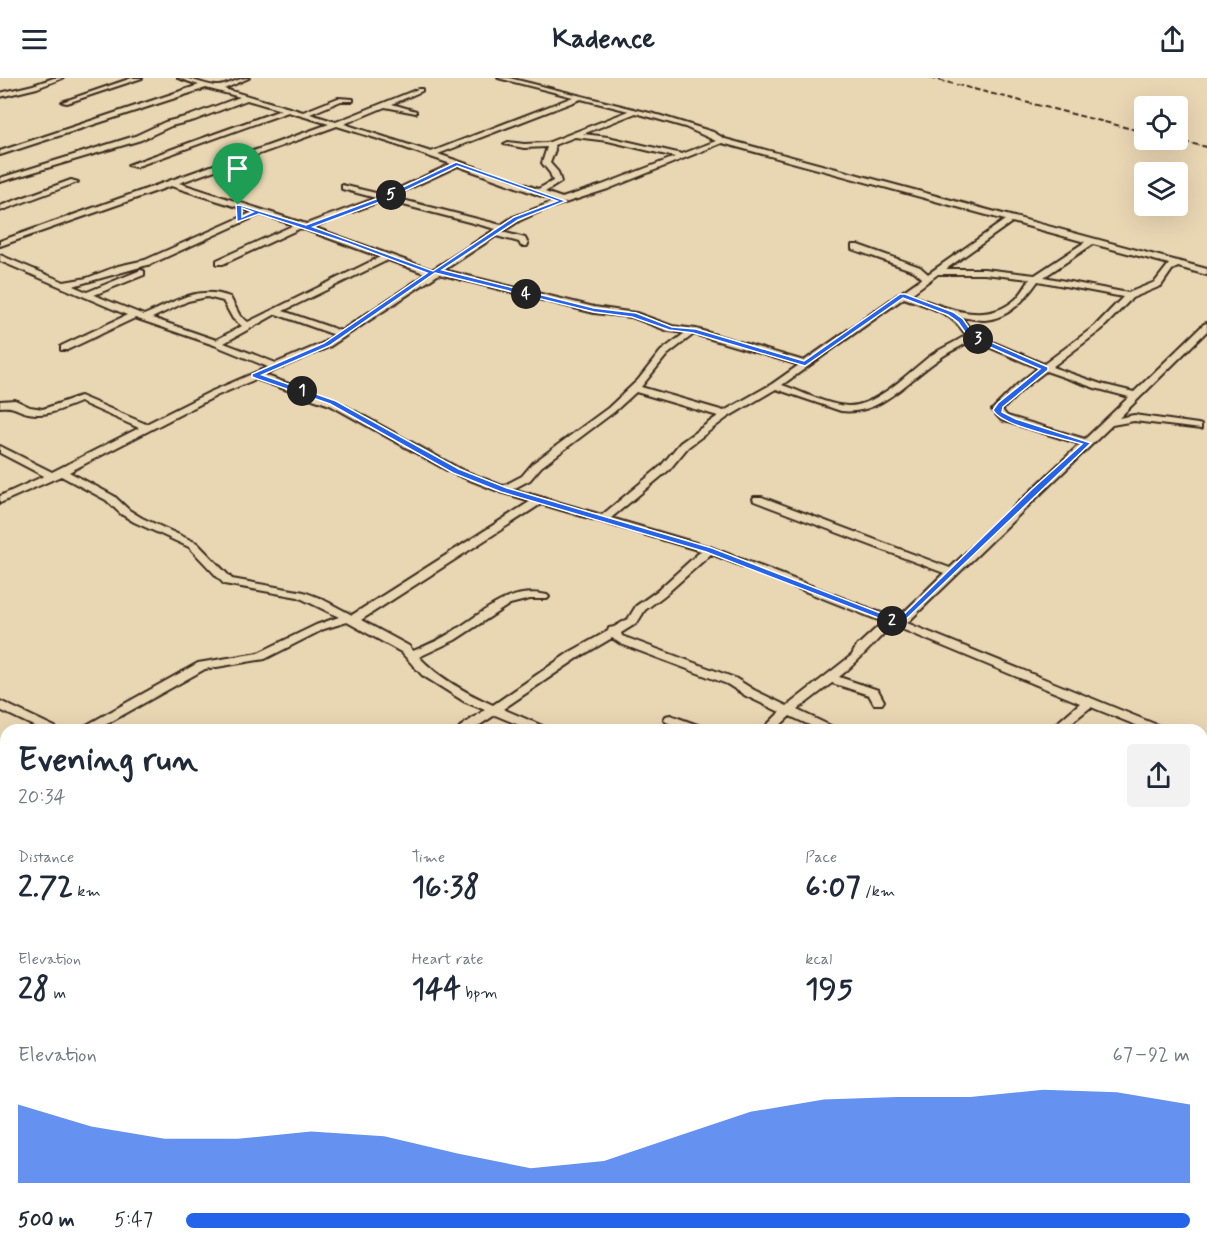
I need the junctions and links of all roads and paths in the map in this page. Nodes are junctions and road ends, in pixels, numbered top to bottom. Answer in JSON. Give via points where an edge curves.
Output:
{"nodes":[{"id":1,"x":60,"y":78,"type":"edge"},
{"id":2,"x":138,"y":78,"type":"edge"},
{"id":3,"x":181,"y":78,"type":"edge"},
{"id":4,"x":246,"y":78,"type":"edge"},
{"id":5,"x":501,"y":78,"type":"edge"},
{"id":6,"x":206,"y":82,"type":"edge"},
{"id":7,"x":220,"y":88,"type":"junction"},
{"id":8,"x":420,"y":90,"type":"dead end"},
{"id":9,"x":0,"y":95,"type":"edge"},
{"id":10,"x":248,"y":97,"type":"junction"},
{"id":11,"x":580,"y":97,"type":"junction"},
{"id":12,"x":351,"y":100,"type":"dead end"},
{"id":13,"x":65,"y":102,"type":"dead end"},
{"id":14,"x":383,"y":104,"type":"junction"},
{"id":15,"x":290,"y":109,"type":"junction"},
{"id":16,"x":635,"y":111,"type":"junction"},
{"id":17,"x":414,"y":112,"type":"dead end"},
{"id":18,"x":303,"y":114,"type":"junction"},
{"id":19,"x":337,"y":123,"type":"junction"},
{"id":20,"x":574,"y":135,"type":"junction"},
{"id":21,"x":722,"y":141,"type":"junction"},
{"id":22,"x":508,"y":144,"type":"dead end"},
{"id":23,"x":548,"y":145,"type":"junction"},
{"id":24,"x":0,"y":153,"type":"edge"},
{"id":25,"x":432,"y":154,"type":"junction"},
{"id":26,"x":680,"y":156,"type":"junction"},
{"id":27,"x":456,"y":164,"type":"junction"},
{"id":28,"x":132,"y":165,"type":"dead end"},
{"id":29,"x":0,"y":180,"type":"edge"},
{"id":30,"x":74,"y":182,"type":"dead end"},
{"id":31,"x":171,"y":183,"type":"junction"},
{"id":32,"x":345,"y":187,"type":"dead end"},
{"id":33,"x":539,"y":192,"type":"junction"},
{"id":34,"x":386,"y":197,"type":"junction"},
{"id":35,"x":563,"y":201,"type":"junction"},
{"id":36,"x":238,"y":205,"type":"junction"},
{"id":37,"x":0,"y":209,"type":"edge"},
{"id":38,"x":259,"y":212,"type":"junction"},
{"id":39,"x":1011,"y":219,"type":"junction"},
{"id":40,"x":239,"y":221,"type":"junction"},
{"id":41,"x":304,"y":226,"type":"junction"},
{"id":42,"x":499,"y":230,"type":"junction"},
{"id":43,"x":1091,"y":241,"type":"junction"},
{"id":44,"x":0,"y":244,"type":"edge"},
{"id":45,"x":524,"y":244,"type":"dead end"},
{"id":46,"x":855,"y":247,"type":"dead end"},
{"id":47,"x":387,"y":257,"type":"junction"},
{"id":48,"x":0,"y":258,"type":"edge"},
{"id":49,"x":220,"y":262,"type":"dead end"},
{"id":50,"x":12,"y":263,"type":"junction"},
{"id":51,"x":1176,"y":264,"type":"junction"},
{"id":52,"x":0,"y":268,"type":"edge"},
{"id":53,"x":917,"y":269,"type":"junction"},
{"id":54,"x":434,"y":272,"type":"junction"},
{"id":55,"x":1207,"y":272,"type":"edge"},
{"id":56,"x":141,"y":273,"type":"dead end"},
{"id":57,"x":933,"y":273,"type":"junction"},
{"id":58,"x":1035,"y":279,"type":"junction"},
{"id":59,"x":63,"y":285,"type":"junction"},
{"id":60,"x":903,"y":295,"type":"junction"},
{"id":61,"x":86,"y":296,"type":"junction"},
{"id":62,"x":1129,"y":296,"type":"junction"},
{"id":63,"x":275,"y":311,"type":"junction"},
{"id":64,"x":951,"y":313,"type":"junction"},
{"id":65,"x":134,"y":315,"type":"junction"},
{"id":66,"x":145,"y":318,"type":"junction"},
{"id":67,"x":248,"y":326,"type":"junction"},
{"id":68,"x":1207,"y":326,"type":"edge"},
{"id":69,"x":693,"y":331,"type":"junction"},
{"id":70,"x":341,"y":334,"type":"junction"},
{"id":71,"x":971,"y":336,"type":"junction"},
{"id":72,"x":217,"y":343,"type":"junction"},
{"id":73,"x":64,"y":348,"type":"dead end"},
{"id":74,"x":805,"y":364,"type":"junction"},
{"id":75,"x":276,"y":367,"type":"junction"},
{"id":76,"x":1045,"y":368,"type":"junction"},
{"id":77,"x":255,"y":375,"type":"junction"},
{"id":78,"x":775,"y":386,"type":"junction"},
{"id":79,"x":634,"y":388,"type":"junction"},
{"id":80,"x":1137,"y":396,"type":"junction"},
{"id":81,"x":0,"y":404,"type":"edge"},
{"id":82,"x":724,"y":415,"type":"junction"},
{"id":83,"x":1108,"y":422,"type":"junction"},
{"id":84,"x":1198,"y":426,"type":"dead end"},
{"id":85,"x":146,"y":428,"type":"junction"},
{"id":86,"x":1087,"y":443,"type":"junction"},
{"id":87,"x":0,"y":449,"type":"edge"},
{"id":88,"x":56,"y":474,"type":"junction"},
{"id":89,"x":504,"y":490,"type":"junction"},
{"id":90,"x":758,"y":499,"type":"dead end"},
{"id":91,"x":0,"y":500,"type":"edge"},
{"id":92,"x":538,"y":501,"type":"junction"},
{"id":93,"x":604,"y":519,"type":"junction"},
{"id":94,"x":709,"y":550,"type":"junction"},
{"id":95,"x":951,"y":572,"type":"junction"},
{"id":96,"x":543,"y":597,"type":"dead end"},
{"id":97,"x":351,"y":619,"type":"junction"},
{"id":98,"x":895,"y":622,"type":"junction"},
{"id":99,"x":613,"y":630,"type":"junction"},
{"id":100,"x":413,"y":655,"type":"junction"},
{"id":101,"x":830,"y":678,"type":"junction"},
{"id":102,"x":878,"y":702,"type":"dead end"},
{"id":103,"x":1089,"y":702,"type":"junction"},
{"id":104,"x":0,"y":705,"type":"edge"},
{"id":105,"x":495,"y":710,"type":"junction"},
{"id":106,"x":789,"y":710,"type":"junction"},
{"id":107,"x":670,"y":719,"type":"dead end"},
{"id":108,"x":39,"y":724,"type":"edge"},
{"id":109,"x":98,"y":724,"type":"edge"},
{"id":110,"x":473,"y":724,"type":"edge"},
{"id":111,"x":527,"y":724,"type":"edge"},
{"id":112,"x":683,"y":724,"type":"edge"},
{"id":113,"x":774,"y":724,"type":"edge"},
{"id":114,"x":817,"y":724,"type":"edge"},
{"id":115,"x":1062,"y":724,"type":"edge"},
{"id":116,"x":1143,"y":724,"type":"edge"}],
"edges":[{"from":1,"to":9,"type":"street"},
{"from":2,"to":13,"type":"street"},
{"from":3,"to":6,"type":"street"},
{"from":4,"to":7,"type":"street"},
{"from":5,"to":11,"type":"street"},
{"from":6,"to":7,"type":"street"},
{"from":6,"to":24,"type":"street"},
{"from":7,"to":10,"type":"street"},
{"from":8,"to":14,"type":"street"},
{"from":10,"to":15,"type":"street"},
{"from":10,"to":29,"type":"street","via":[[138,138]]},
{"from":11,"to":16,"type":"street"},
{"from":11,"to":25,"type":"street","via":[[492,135]]},
{"from":12,"to":18,"type":"street","via":[[342,98]]},
{"from":14,"to":17,"type":"street"},
{"from":14,"to":19,"type":"street"},
{"from":15,"to":18,"type":"street"},
{"from":15,"to":28,"type":"street"},
{"from":16,"to":20,"type":"street"},
{"from":16,"to":21,"type":"street","via":[[704,131]]},
{"from":18,"to":19,"type":"street"},
{"from":19,"to":25,"type":"street"},
{"from":19,"to":31,"type":"street"},
{"from":20,"to":23,"type":"street"},
{"from":20,"to":26,"type":"street"},
{"from":21,"to":26,"type":"street"},
{"from":21,"to":39,"type":"street"},
{"from":22,"to":23,"type":"street"},
{"from":23,"to":33,"type":"street","via":[[551,150],[546,163],[557,182]]},
{"from":25,"to":27,"type":"street"},
{"from":26,"to":35,"type":"street"},
{"from":27,"to":33,"type":"street"},
{"from":27,"to":34,"type":"street"},
{"from":30,"to":37,"type":"street"},
{"from":31,"to":36,"type":"street"},
{"from":31,"to":44,"type":"street"},
{"from":32,"to":34,"type":"street"},
{"from":33,"to":35,"type":"street"},
{"from":34,"to":41,"type":"street"},
{"from":34,"to":42,"type":"street"},
{"from":35,"to":42,"type":"street"},
{"from":36,"to":38,"type":"street"},
{"from":36,"to":40,"type":"street"},
{"from":38,"to":40,"type":"street"},
{"from":38,"to":41,"type":"street"},
{"from":39,"to":43,"type":"street"},
{"from":39,"to":57,"type":"street"},
{"from":40,"to":59,"type":"street","via":[[148,262]]},
{"from":41,"to":47,"type":"street"},
{"from":41,"to":49,"type":"street"},
{"from":42,"to":45,"type":"street"},
{"from":42,"to":54,"type":"street"},
{"from":43,"to":51,"type":"street"},
{"from":43,"to":58,"type":"street"},
{"from":46,"to":53,"type":"street"},
{"from":47,"to":54,"type":"street"},
{"from":47,"to":63,"type":"street"},
{"from":48,"to":50,"type":"street"},
{"from":50,"to":52,"type":"street"},
{"from":50,"to":59,"type":"street"},
{"from":51,"to":55,"type":"street"},
{"from":51,"to":62,"type":"street","via":[[1158,284]]},
{"from":53,"to":57,"type":"street"},
{"from":53,"to":57,"type":"street"},
{"from":54,"to":69,"type":"street"},
{"from":54,"to":70,"type":"street"},
{"from":56,"to":61,"type":"street"},
{"from":57,"to":58,"type":"street","via":[[978,270]]},
{"from":57,"to":60,"type":"street"},
{"from":58,"to":62,"type":"street","via":[[1058,280]]},
{"from":58,"to":64,"type":"street","via":[[1020,300],[995,315]]},
{"from":59,"to":61,"type":"street"},
{"from":60,"to":64,"type":"street"},
{"from":60,"to":74,"type":"street"},
{"from":61,"to":65,"type":"street"},
{"from":62,"to":76,"type":"street","via":[[1098,328]]},
{"from":63,"to":67,"type":"street"},
{"from":63,"to":70,"type":"street"},
{"from":64,"to":71,"type":"street"},
{"from":65,"to":66,"type":"street"},
{"from":65,"to":73,"type":"street"},
{"from":66,"to":67,"type":"street","via":[[192,297],[211,294],[227,299],[236,317]]},
{"from":66,"to":72,"type":"street"},
{"from":67,"to":72,"type":"street"},
{"from":68,"to":80,"type":"street"},
{"from":69,"to":74,"type":"street"},
{"from":69,"to":79,"type":"street","via":[[664,353]]},
{"from":70,"to":75,"type":"street","via":[[326,345]]},
{"from":71,"to":76,"type":"street"},
{"from":71,"to":78,"type":"street","via":[[866,406],[849,409]]},
{"from":72,"to":75,"type":"street"},
{"from":74,"to":78,"type":"street"},
{"from":75,"to":77,"type":"street"},
{"from":76,"to":80,"type":"street"},
{"from":76,"to":86,"type":"street","via":[[997,410],[1013,421]]},
{"from":77,"to":85,"type":"street"},
{"from":77,"to":89,"type":"street","via":[[333,403],[456,471]]},
{"from":78,"to":82,"type":"street"},
{"from":79,"to":82,"type":"street"},
{"from":79,"to":89,"type":"street","via":[[526,478]]},
{"from":80,"to":83,"type":"street"},
{"from":81,"to":85,"type":"street","via":[[15,403],[44,412],[80,399]]},
{"from":82,"to":93,"type":"street","via":[[684,445],[665,468]]},
{"from":83,"to":84,"type":"street","via":[[1134,418]]},
{"from":83,"to":86,"type":"street"},
{"from":85,"to":88,"type":"street"},
{"from":86,"to":95,"type":"street"},
{"from":87,"to":88,"type":"street"},
{"from":88,"to":91,"type":"street"},
{"from":88,"to":97,"type":"street","via":[[110,498],[138,520],[193,545],[228,582],[300,594]]},
{"from":89,"to":92,"type":"street"},
{"from":90,"to":95,"type":"street"},
{"from":92,"to":93,"type":"street"},
{"from":92,"to":97,"type":"street"},
{"from":93,"to":94,"type":"street"},
{"from":94,"to":98,"type":"street"},
{"from":94,"to":99,"type":"street","via":[[640,608],[633,621]]},
{"from":95,"to":98,"type":"street"},
{"from":96,"to":100,"type":"street","via":[[527,595],[508,600],[452,638]]},
{"from":97,"to":100,"type":"street"},
{"from":97,"to":109,"type":"street","via":[[320,627],[261,656],[202,666]]},
{"from":98,"to":101,"type":"street"},
{"from":98,"to":103,"type":"street"},
{"from":99,"to":105,"type":"street"},
{"from":99,"to":106,"type":"street","via":[[618,639],[731,681]]},
{"from":100,"to":105,"type":"street","via":[[422,668],[441,682]]},
{"from":101,"to":102,"type":"street","via":[[874,693]]},
{"from":101,"to":106,"type":"street"},
{"from":103,"to":115,"type":"street"},
{"from":103,"to":116,"type":"street"},
{"from":104,"to":108,"type":"street"},
{"from":105,"to":110,"type":"street"},
{"from":105,"to":111,"type":"street"},
{"from":106,"to":113,"type":"street"},
{"from":106,"to":114,"type":"street"},
{"from":107,"to":112,"type":"street"}]}
